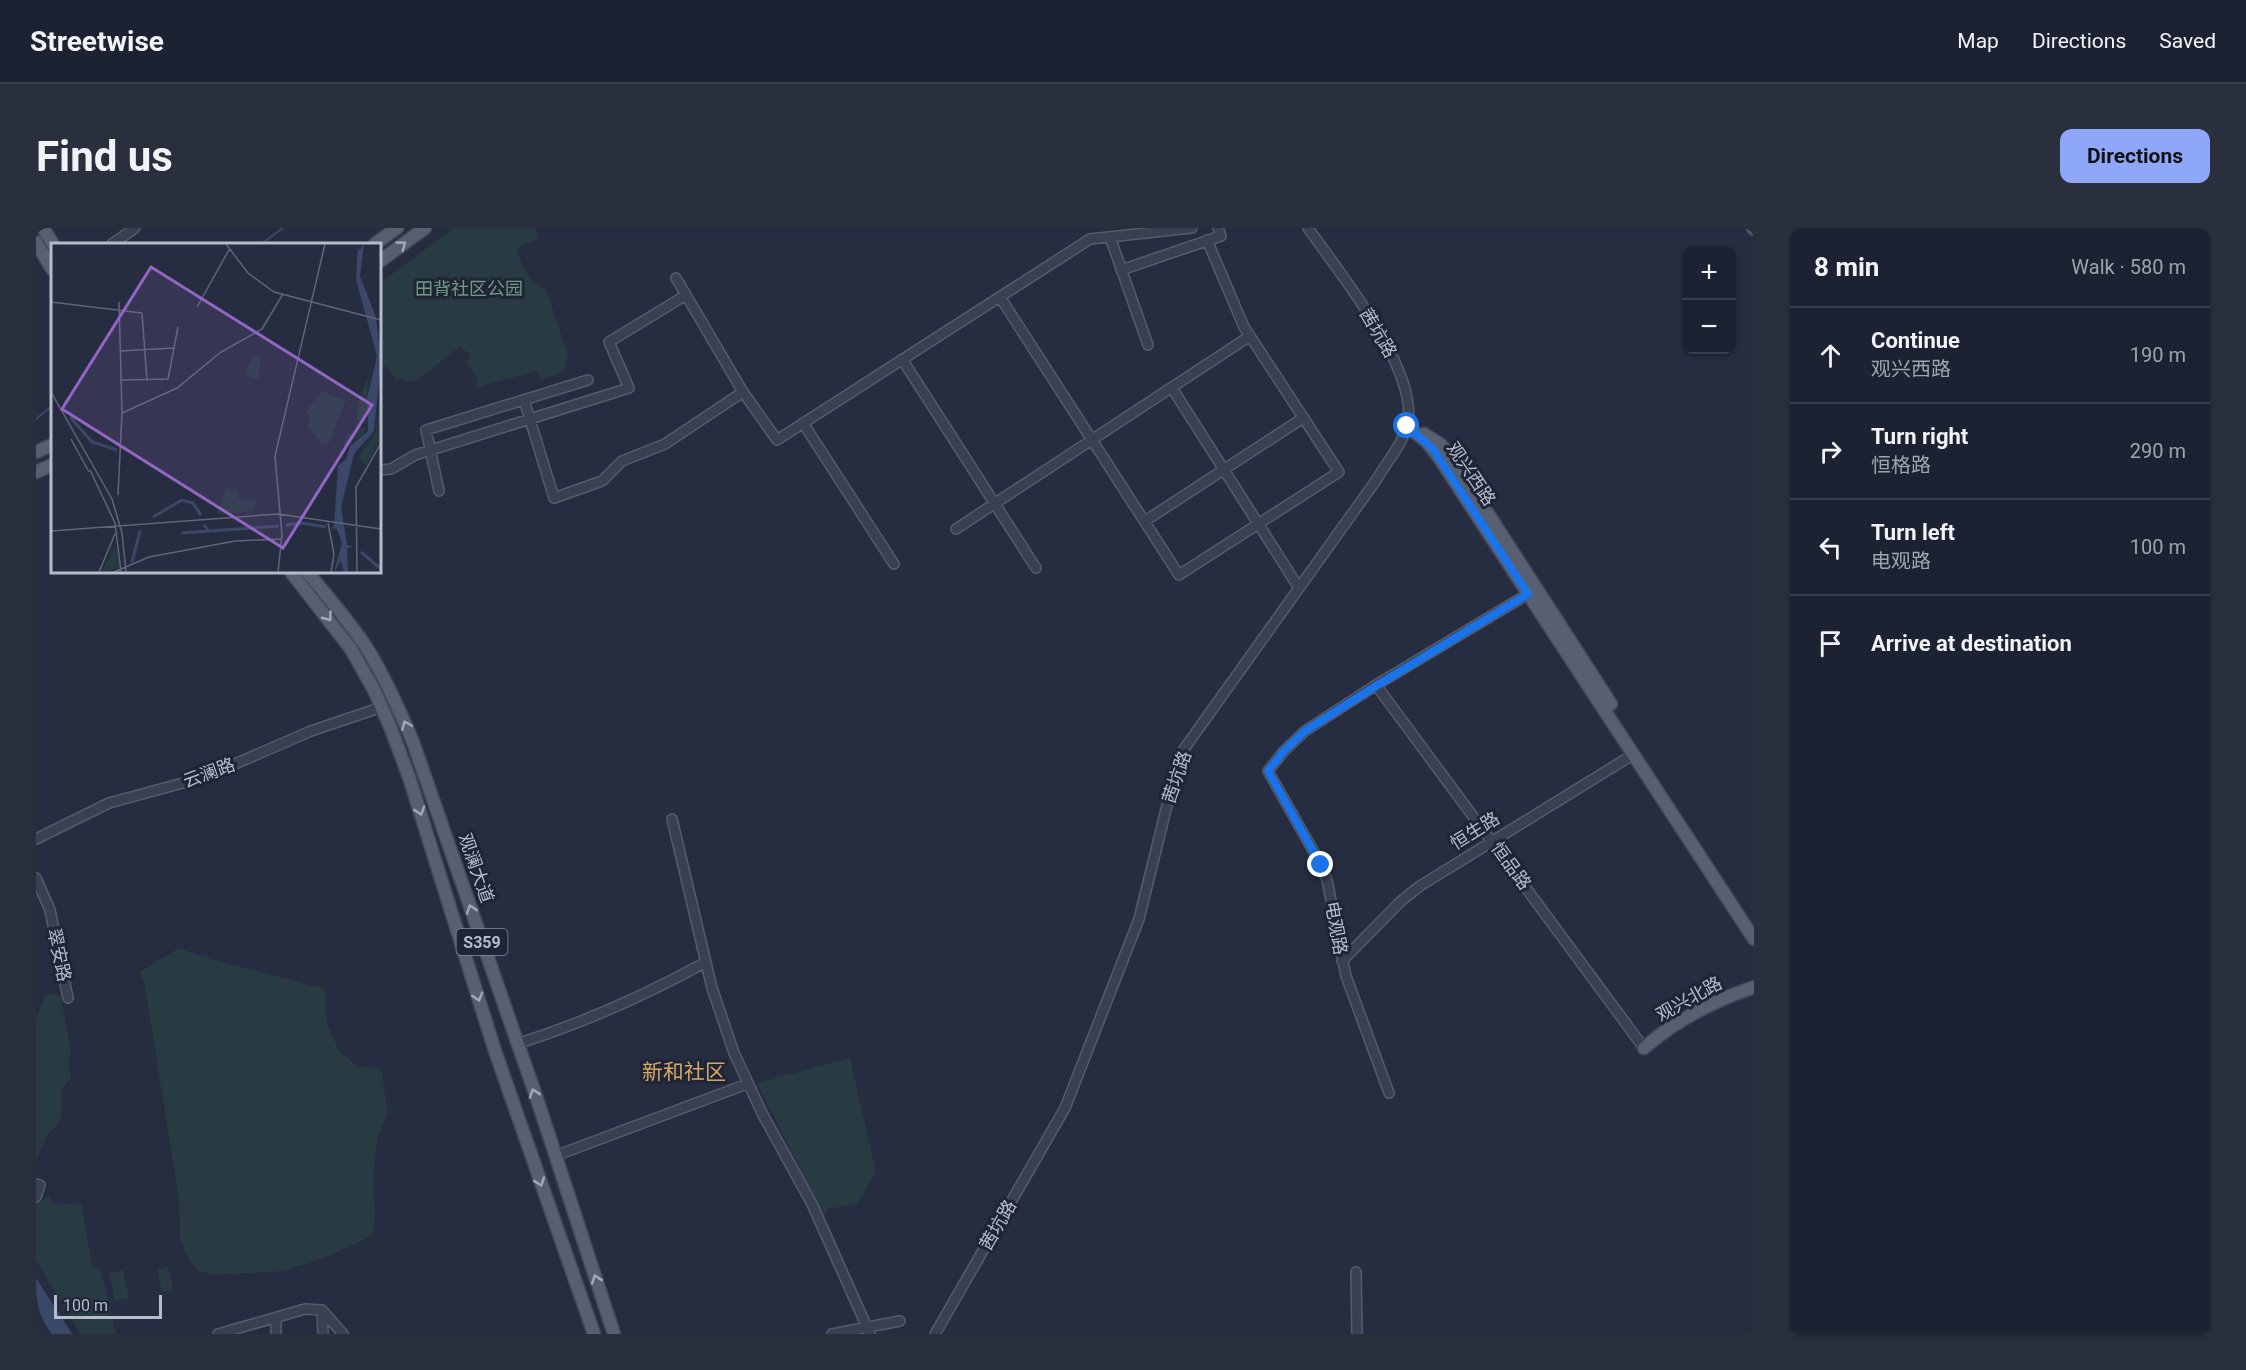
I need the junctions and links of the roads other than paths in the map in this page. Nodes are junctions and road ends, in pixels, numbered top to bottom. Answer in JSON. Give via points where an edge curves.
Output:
{"nodes":[{"id":1,"x":43,"y":228,"type":"edge"},
{"id":2,"x":135,"y":228,"type":"edge"},
{"id":3,"x":397,"y":228,"type":"edge"},
{"id":4,"x":424,"y":228,"type":"edge"},
{"id":5,"x":1192,"y":228,"type":"edge"},
{"id":6,"x":1218,"y":228,"type":"edge"},
{"id":7,"x":1308,"y":228,"type":"edge"},
{"id":8,"x":1110,"y":237,"type":"junction"},
{"id":9,"x":1207,"y":240,"type":"junction"},
{"id":10,"x":36,"y":242,"type":"edge"},
{"id":11,"x":52,"y":243,"type":"edge"},
{"id":12,"x":113,"y":243,"type":"edge"},
{"id":13,"x":376,"y":243,"type":"edge"},
{"id":14,"x":381,"y":260,"type":"edge"},
{"id":15,"x":51,"y":267,"type":"edge"},
{"id":16,"x":1121,"y":270,"type":"junction"},
{"id":17,"x":676,"y":278,"type":"dead end"},
{"id":18,"x":686,"y":294,"type":"junction"},
{"id":19,"x":1000,"y":297,"type":"junction"},
{"id":20,"x":1250,"y":336,"type":"junction"},
{"id":21,"x":1148,"y":345,"type":"dead end"},
{"id":22,"x":902,"y":359,"type":"junction"},
{"id":23,"x":588,"y":380,"type":"dead end"},
{"id":24,"x":1172,"y":388,"type":"junction"},
{"id":25,"x":743,"y":392,"type":"junction"},
{"id":26,"x":524,"y":400,"type":"junction"},
{"id":27,"x":1303,"y":418,"type":"junction"},
{"id":28,"x":529,"y":419,"type":"junction"},
{"id":29,"x":803,"y":423,"type":"junction"},
{"id":30,"x":1407,"y":426,"type":"junction"},
{"id":31,"x":1093,"y":440,"type":"junction"},
{"id":32,"x":51,"y":446,"type":"edge"},
{"id":33,"x":429,"y":450,"type":"junction"},
{"id":34,"x":36,"y":453,"type":"edge"},
{"id":35,"x":51,"y":465,"type":"edge"},
{"id":36,"x":381,"y":470,"type":"edge"},
{"id":37,"x":1224,"y":470,"type":"junction"},
{"id":38,"x":36,"y":472,"type":"edge"},
{"id":39,"x":439,"y":491,"type":"dead end"},
{"id":40,"x":995,"y":504,"type":"junction"},
{"id":41,"x":1145,"y":521,"type":"junction"},
{"id":42,"x":1259,"y":524,"type":"junction"},
{"id":43,"x":956,"y":529,"type":"dead end"},
{"id":44,"x":894,"y":564,"type":"dead end"},
{"id":45,"x":1036,"y":568,"type":"dead end"},
{"id":46,"x":292,"y":573,"type":"edge"},
{"id":47,"x":308,"y":573,"type":"edge"},
{"id":48,"x":1299,"y":588,"type":"junction"},
{"id":49,"x":1528,"y":594,"type":"junction"},
{"id":50,"x":1376,"y":686,"type":"junction"},
{"id":51,"x":382,"y":708,"type":"junction"},
{"id":52,"x":1637,"y":752,"type":"junction"},
{"id":53,"x":672,"y":819,"type":"dead end"},
{"id":54,"x":36,"y":839,"type":"edge"},
{"id":55,"x":1492,"y":841,"type":"junction"},
{"id":56,"x":36,"y":878,"type":"edge"},
{"id":57,"x":1754,"y":924,"type":"edge"},
{"id":58,"x":1754,"y":939,"type":"edge"},
{"id":59,"x":1342,"y":961,"type":"junction"},
{"id":60,"x":706,"y":962,"type":"junction"},
{"id":61,"x":1754,"y":975,"type":"edge"},
{"id":62,"x":1754,"y":987,"type":"edge"},
{"id":63,"x":1730,"y":995,"type":"junction"},
{"id":64,"x":68,"y":998,"type":"dead end"},
{"id":65,"x":517,"y":1044,"type":"junction"},
{"id":66,"x":1644,"y":1048,"type":"joint"},
{"id":67,"x":747,"y":1084,"type":"junction"},
{"id":68,"x":1389,"y":1093,"type":"dead end"},
{"id":69,"x":555,"y":1156,"type":"junction"},
{"id":70,"x":36,"y":1184,"type":"edge"},
{"id":71,"x":36,"y":1197,"type":"edge"},
{"id":72,"x":1356,"y":1272,"type":"dead end"},
{"id":73,"x":322,"y":1310,"type":"junction"},
{"id":74,"x":276,"y":1318,"type":"junction"},
{"id":75,"x":900,"y":1321,"type":"dead end"},
{"id":76,"x":868,"y":1331,"type":"edge"},
{"id":77,"x":218,"y":1334,"type":"edge"},
{"id":78,"x":276,"y":1334,"type":"edge"},
{"id":79,"x":323,"y":1334,"type":"edge"},
{"id":80,"x":343,"y":1334,"type":"edge"},
{"id":81,"x":594,"y":1334,"type":"edge"},
{"id":82,"x":614,"y":1334,"type":"edge"},
{"id":83,"x":832,"y":1334,"type":"edge"},
{"id":84,"x":934,"y":1334,"type":"edge"},
{"id":85,"x":1357,"y":1334,"type":"edge"}],
"edges":[{"from":1,"to":11,"type":"main road"},
{"from":2,"to":12,"type":"street"},
{"from":3,"to":13,"type":"main road"},
{"from":14,"to":4,"type":"main road","one_way":true},
{"from":5,"to":8,"type":"street"},
{"from":6,"to":9,"type":"street","via":[[1221,236]]},
{"from":7,"to":30,"type":"street","name":"茜坑路","via":[[1396,361],[1406,390]]},
{"from":8,"to":16,"type":"street"},
{"from":8,"to":19,"type":"street","via":[[1090,239]]},
{"from":9,"to":16,"type":"street"},
{"from":9,"to":20,"type":"street"},
{"from":10,"to":15,"type":"main road"},
{"from":16,"to":21,"type":"street"},
{"from":17,"to":18,"type":"street"},
{"from":18,"to":25,"type":"street"},
{"from":18,"to":28,"type":"street","via":[[609,342],[629,388]]},
{"from":19,"to":22,"type":"street"},
{"from":19,"to":31,"type":"street"},
{"from":20,"to":24,"type":"street"},
{"from":20,"to":27,"type":"street"},
{"from":22,"to":29,"type":"street"},
{"from":22,"to":40,"type":"street"},
{"from":23,"to":26,"type":"street"},
{"from":24,"to":31,"type":"street"},
{"from":24,"to":37,"type":"street"},
{"from":25,"to":28,"type":"street","via":[[665,444],[622,461],[602,481],[554,498]]},
{"from":25,"to":29,"type":"street","via":[[777,440]]},
{"from":26,"to":28,"type":"street"},
{"from":26,"to":33,"type":"street","via":[[426,430]]},
{"from":27,"to":37,"type":"street"},
{"from":27,"to":42,"type":"street","via":[[1339,472]]},
{"from":28,"to":33,"type":"street"},
{"from":29,"to":44,"type":"street"},
{"from":30,"to":48,"type":"street","name":"茜坑路","via":[[1377,479]]},
{"from":30,"to":49,"type":"main road","name":"观兴西路","via":[[1433,449]]},
{"from":30,"to":52,"type":"main road","name":"观兴西路","via":[[1435,440],[1452,458]]},
{"from":31,"to":40,"type":"street"},
{"from":31,"to":41,"type":"street"},
{"from":32,"to":34,"type":"main road"},
{"from":33,"to":36,"type":"street"},
{"from":33,"to":39,"type":"street"},
{"from":35,"to":38,"type":"main road"},
{"from":37,"to":41,"type":"street"},
{"from":37,"to":42,"type":"street"},
{"from":40,"to":43,"type":"street"},
{"from":40,"to":45,"type":"street"},
{"from":41,"to":42,"type":"street","via":[[1179,575]]},
{"from":42,"to":48,"type":"street"},
{"from":46,"to":51,"type":"main road","name":"观澜大道","number":"S359","one_way":true,"via":[[351,649]]},
{"from":65,"to":47,"type":"main road","name":"观澜大道","number":"S359","one_way":true,"via":[[400,711],[368,650]]},
{"from":48,"to":84,"type":"street","name":"茜坑路","via":[[1184,748],[1139,919],[1065,1108]]},
{"from":49,"to":50,"type":"street"},
{"from":49,"to":52,"type":"main road","name":"观兴西路"},
{"from":50,"to":55,"type":"street","name":"恒品路"},
{"from":50,"to":59,"type":"street","name":"电观路","via":[[1305,731],[1268,771],[1324,872]]},
{"from":51,"to":54,"type":"street","name":"云澜路","via":[[311,731],[205,777],[109,803]]},
{"from":51,"to":81,"type":"main road","name":"观澜大道","number":"S359","one_way":true,"via":[[409,777],[495,1051]]},
{"from":52,"to":55,"type":"street","name":"恒生路"},
{"from":52,"to":57,"type":"main road","name":"观兴西路"},
{"from":52,"to":58,"type":"main road","name":"观兴西路"},
{"from":53,"to":60,"type":"street"},
{"from":55,"to":59,"type":"street","name":"恒生路","via":[[1410,894]]},
{"from":55,"to":66,"type":"street","name":"恒品路"},
{"from":56,"to":64,"type":"street","name":"翠安路","via":[[50,910]]},
{"from":59,"to":68,"type":"street","name":"电观路"},
{"from":60,"to":65,"type":"street","via":[[622,1004]]},
{"from":60,"to":67,"type":"street","via":[[726,1032]]},
{"from":61,"to":63,"type":"main road"},
{"from":62,"to":63,"type":"main road","name":"观兴北路"},
{"from":63,"to":66,"type":"main road","name":"观兴北路","via":[[1690,1014]]},
{"from":69,"to":65,"type":"main road","name":"观澜大道","number":"S359","one_way":true},
{"from":67,"to":69,"type":"street"},
{"from":67,"to":76,"type":"street","via":[[812,1204]]},
{"from":82,"to":69,"type":"main road","name":"观澜大道","number":"S359","one_way":true},
{"from":70,"to":71,"type":"street","via":[[40,1189]]},
{"from":72,"to":85,"type":"street"},
{"from":73,"to":74,"type":"street","via":[[305,1309]]},
{"from":73,"to":79,"type":"street"},
{"from":73,"to":80,"type":"street"},
{"from":74,"to":77,"type":"street"},
{"from":74,"to":78,"type":"street"},
{"from":75,"to":76,"type":"street"},
{"from":76,"to":83,"type":"street"}]}
